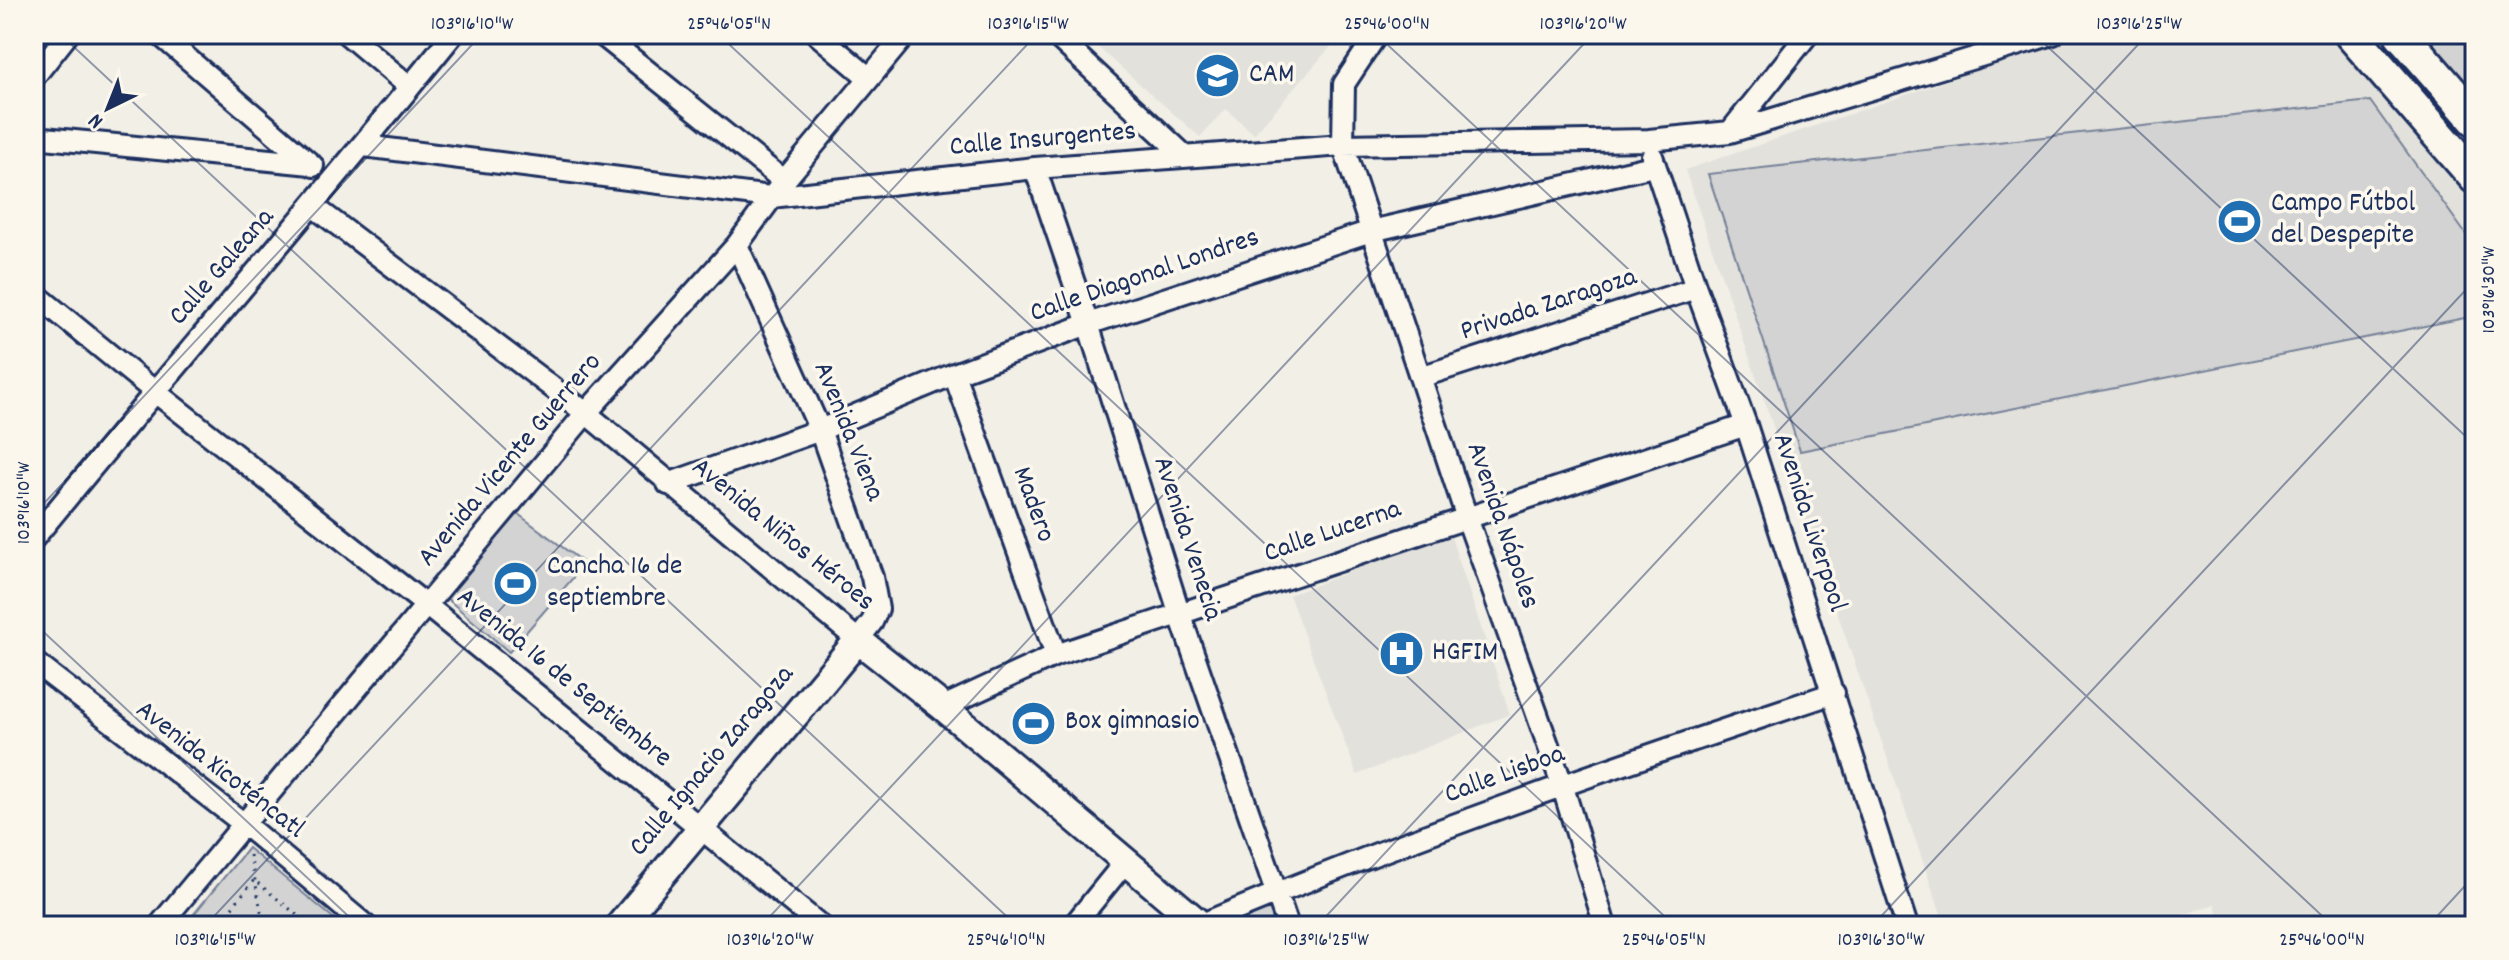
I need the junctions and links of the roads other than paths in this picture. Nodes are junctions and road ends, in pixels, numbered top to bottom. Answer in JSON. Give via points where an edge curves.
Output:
{"nodes":[{"id":1,"x":68,"y":34,"type":"edge"},
{"id":2,"x":159,"y":34,"type":"edge"},
{"id":3,"x":347,"y":34,"type":"edge"},
{"id":4,"x":453,"y":34,"type":"edge"},
{"id":5,"x":601,"y":34,"type":"edge"},
{"id":6,"x":817,"y":34,"type":"edge"},
{"id":7,"x":906,"y":34,"type":"edge"},
{"id":8,"x":1054,"y":34,"type":"edge"},
{"id":9,"x":1377,"y":34,"type":"edge"},
{"id":10,"x":1808,"y":34,"type":"edge"},
{"id":11,"x":2053,"y":34,"type":"edge"},
{"id":12,"x":2351,"y":34,"type":"edge"},
{"id":13,"x":2401,"y":34,"type":"edge"},
{"id":14,"x":34,"y":77,"type":"edge"},
{"id":15,"x":869,"y":78,"type":"junction"},
{"id":16,"x":410,"y":87,"type":"junction"},
{"id":17,"x":2475,"y":119,"type":"edge"},
{"id":18,"x":1730,"y":132,"type":"junction"},
{"id":19,"x":34,"y":137,"type":"edge"},
{"id":20,"x":1649,"y":140,"type":"junction"},
{"id":21,"x":1343,"y":145,"type":"junction"},
{"id":22,"x":364,"y":146,"type":"junction"},
{"id":23,"x":1185,"y":156,"type":"junction"},
{"id":24,"x":311,"y":164,"type":"junction"},
{"id":25,"x":1653,"y":166,"type":"junction"},
{"id":26,"x":1035,"y":168,"type":"junction"},
{"id":27,"x":2475,"y":177,"type":"edge"},
{"id":28,"x":332,"y":180,"type":"junction"},
{"id":29,"x":777,"y":189,"type":"junction"},
{"id":30,"x":313,"y":206,"type":"junction"},
{"id":31,"x":1371,"y":231,"type":"junction"},
{"id":32,"x":737,"y":245,"type":"junction"},
{"id":33,"x":1696,"y":288,"type":"junction"},
{"id":34,"x":34,"y":293,"type":"edge"},
{"id":35,"x":1088,"y":324,"type":"junction"},
{"id":36,"x":954,"y":374,"type":"junction"},
{"id":37,"x":1420,"y":377,"type":"junction"},
{"id":38,"x":154,"y":391,"type":"junction"},
{"id":39,"x":586,"y":413,"type":"junction"},
{"id":40,"x":1746,"y":425,"type":"junction"},
{"id":41,"x":820,"y":430,"type":"junction"},
{"id":42,"x":668,"y":484,"type":"junction"},
{"id":43,"x":1467,"y":518,"type":"junction"},
{"id":44,"x":34,"y":538,"type":"edge"},
{"id":45,"x":426,"y":605,"type":"junction"},
{"id":46,"x":1180,"y":615,"type":"junction"},
{"id":47,"x":858,"y":640,"type":"junction"},
{"id":48,"x":1056,"y":655,"type":"junction"},
{"id":49,"x":34,"y":662,"type":"edge"},
{"id":50,"x":1834,"y":693,"type":"junction"},
{"id":51,"x":943,"y":707,"type":"junction"},
{"id":52,"x":1562,"y":784,"type":"junction"},
{"id":53,"x":244,"y":824,"type":"junction"},
{"id":54,"x":700,"y":826,"type":"junction"},
{"id":55,"x":1125,"y":862,"type":"junction"},
{"id":56,"x":1278,"y":892,"type":"junction"},
{"id":57,"x":1201,"y":925,"type":"edge"},
{"id":58,"x":159,"y":926,"type":"edge"},
{"id":59,"x":366,"y":926,"type":"edge"},
{"id":60,"x":619,"y":926,"type":"edge"},
{"id":61,"x":821,"y":926,"type":"edge"},
{"id":62,"x":1073,"y":926,"type":"edge"},
{"id":63,"x":1288,"y":926,"type":"edge"},
{"id":64,"x":1605,"y":926,"type":"edge"},
{"id":65,"x":1907,"y":926,"type":"edge"}],
"edges":[{"from":1,"to":14,"type":"street"},
{"from":2,"to":24,"type":"street"},
{"from":3,"to":16,"type":"street"},
{"from":4,"to":16,"type":"street","name":"Calle Galeana"},
{"from":5,"to":29,"type":"street"},
{"from":6,"to":15,"type":"street"},
{"from":7,"to":15,"type":"street","name":"Avenida Vicente Guerrero"},
{"from":8,"to":23,"type":"street"},
{"from":9,"to":21,"type":"street","name":"Avenida Nápoles","via":[[1344,84]]},
{"from":10,"to":18,"type":"street"},
{"from":11,"to":18,"type":"street"},
{"from":12,"to":27,"type":"main road"},
{"from":13,"to":17,"type":"main road"},
{"from":15,"to":29,"type":"street","name":"Avenida Vicente Guerrero"},
{"from":16,"to":22,"type":"street","name":"Calle Galeana"},
{"from":18,"to":20,"type":"street","name":"Calle Insurgentes"},
{"from":19,"to":24,"type":"street"},
{"from":20,"to":21,"type":"street","name":"Calle Insurgentes"},
{"from":20,"to":25,"type":"street","name":"Avenida Liverpool"},
{"from":21,"to":23,"type":"street","name":"Calle Insurgentes"},
{"from":21,"to":31,"type":"street","name":"Avenida Nápoles"},
{"from":22,"to":28,"type":"street","name":"Calle Galeana"},
{"from":22,"to":29,"type":"street","name":"Calle Insurgentes"},
{"from":23,"to":26,"type":"street","name":"Calle Insurgentes"},
{"from":24,"to":28,"type":"street"},
{"from":25,"to":31,"type":"street","name":"Calle Diagonal Londres"},
{"from":25,"to":33,"type":"street","name":"Avenida Liverpool"},
{"from":26,"to":29,"type":"street","name":"Calle Insurgentes"},
{"from":26,"to":35,"type":"street","name":"Avenida Venecia"},
{"from":28,"to":30,"type":"street","name":"Calle Galeana"},
{"from":29,"to":32,"type":"street","name":"Avenida Vicente Guerrero"},
{"from":30,"to":38,"type":"street","name":"Calle Galeana"},
{"from":30,"to":39,"type":"street","name":"Avenida Niños Héroes"},
{"from":31,"to":35,"type":"street","name":"Calle Diagonal Londres"},
{"from":31,"to":37,"type":"street","name":"Avenida Nápoles"},
{"from":32,"to":39,"type":"street","name":"Avenida Vicente Guerrero"},
{"from":32,"to":41,"type":"street","name":"Avenida Viena"},
{"from":33,"to":37,"type":"street","name":"Privada Zaragoza"},
{"from":33,"to":40,"type":"street","name":"Avenida Liverpool"},
{"from":34,"to":38,"type":"street","name":"Avenida 16 de Septiembre"},
{"from":35,"to":36,"type":"street","name":"Calle Diagonal Londres"},
{"from":35,"to":46,"type":"street","name":"Avenida Venecia"},
{"from":36,"to":41,"type":"street","name":"Calle Diagonal Londres"},
{"from":36,"to":48,"type":"street","name":"Madero"},
{"from":37,"to":43,"type":"street","name":"Avenida Nápoles"},
{"from":38,"to":44,"type":"street","name":"Calle Galeana"},
{"from":38,"to":45,"type":"street","name":"Avenida 16 de Septiembre"},
{"from":39,"to":42,"type":"street","name":"Avenida Niños Héroes"},
{"from":39,"to":45,"type":"street","name":"Avenida Vicente Guerrero"},
{"from":40,"to":43,"type":"street","name":"Calle Lucerna"},
{"from":40,"to":50,"type":"street","name":"Avenida Liverpool"},
{"from":41,"to":42,"type":"street","name":"Calle Diagonal Londres"},
{"from":41,"to":47,"type":"street","name":"Avenida Viena","via":[[877,595],[878,609]]},
{"from":42,"to":47,"type":"street","name":"Avenida Niños Héroes"},
{"from":43,"to":46,"type":"street","name":"Calle Lucerna"},
{"from":43,"to":52,"type":"street","name":"Avenida Nápoles"},
{"from":45,"to":53,"type":"street","name":"Avenida Vicente Guerrero"},
{"from":45,"to":54,"type":"street","name":"Avenida 16 de Septiembre"},
{"from":46,"to":48,"type":"street","name":"Calle Lucerna"},
{"from":46,"to":56,"type":"street","name":"Avenida Venecia"},
{"from":47,"to":51,"type":"street","name":"Avenida Niños Héroes"},
{"from":47,"to":54,"type":"street","name":"Calle Ignacio Zaragoza"},
{"from":48,"to":51,"type":"street","name":"Calle Lucerna"},
{"from":49,"to":53,"type":"street","name":"Avenida Xicoténcatl"},
{"from":50,"to":52,"type":"street","name":"Calle Lisboa"},
{"from":50,"to":65,"type":"street","name":"Avenida Liverpool"},
{"from":51,"to":55,"type":"street","name":"Avenida Niños Héroes"},
{"from":52,"to":56,"type":"street","name":"Calle Lisboa"},
{"from":52,"to":64,"type":"street","name":"Avenida Nápoles"},
{"from":53,"to":58,"type":"street","name":"Avenida Vicente Guerrero"},
{"from":53,"to":59,"type":"street","name":"Avenida Xicoténcatl"},
{"from":54,"to":60,"type":"street","name":"Calle Ignacio Zaragoza"},
{"from":54,"to":61,"type":"street","name":"Avenida 16 de Septiembre"},
{"from":55,"to":57,"type":"street","name":"Avenida Niños Héroes"},
{"from":55,"to":62,"type":"street"},
{"from":56,"to":57,"type":"street","name":"Calle Lisboa"},
{"from":56,"to":63,"type":"street","name":"Avenida Venecia"}]}
